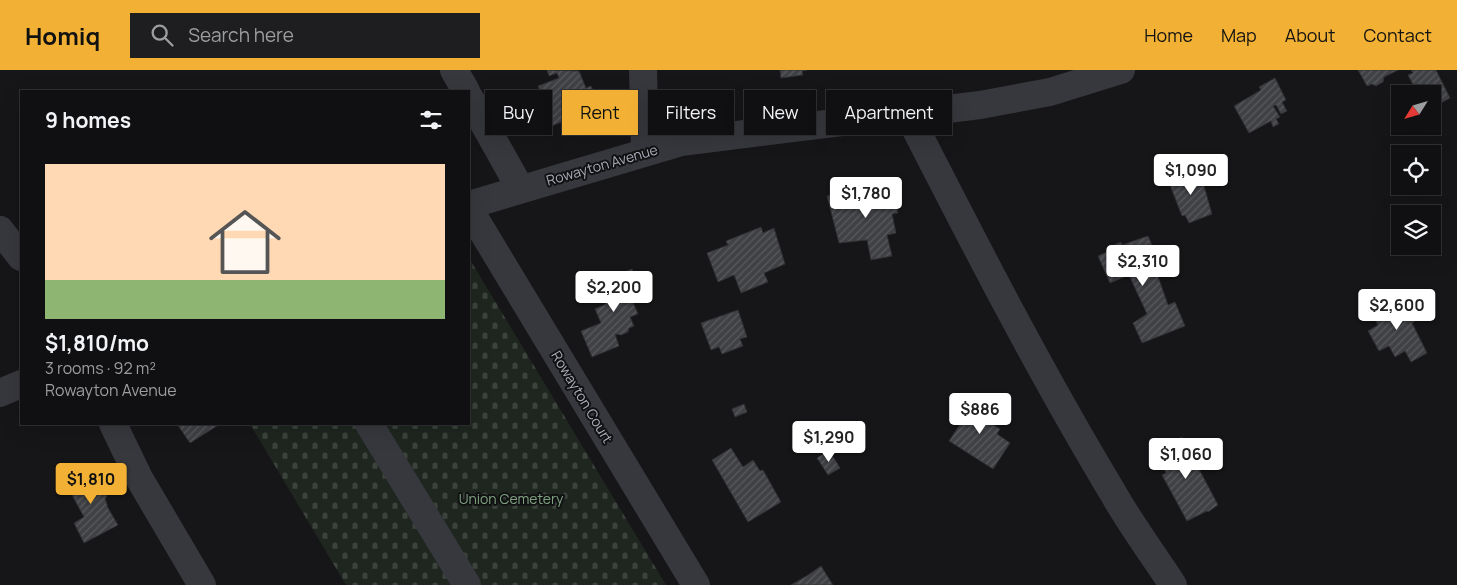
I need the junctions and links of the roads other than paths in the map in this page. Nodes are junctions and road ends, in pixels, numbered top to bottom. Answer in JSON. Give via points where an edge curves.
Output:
{"nodes":[{"id":1,"x":454,"y":70,"type":"edge"},
{"id":2,"x":642,"y":70,"type":"edge"},
{"id":3,"x":1122,"y":70,"type":"edge"},
{"id":4,"x":465,"y":90,"type":"edge"},
{"id":5,"x":470,"y":98,"type":"edge"},
{"id":6,"x":952,"y":110,"type":"edge"},
{"id":7,"x":826,"y":125,"type":"edge"},
{"id":8,"x":919,"y":135,"type":"edge"},
{"id":9,"x":645,"y":151,"type":"junction"},
{"id":10,"x":520,"y":188,"type":"junction"},
{"id":11,"x":470,"y":205,"type":"edge"},
{"id":12,"x":470,"y":211,"type":"edge"},
{"id":13,"x":0,"y":230,"type":"edge"},
{"id":14,"x":20,"y":256,"type":"edge"},
{"id":15,"x":20,"y":384,"type":"edge"},
{"id":16,"x":0,"y":393,"type":"edge"},
{"id":17,"x":113,"y":425,"type":"edge"},
{"id":18,"x":370,"y":425,"type":"edge"},
{"id":19,"x":202,"y":585,"type":"edge"},
{"id":20,"x":467,"y":585,"type":"edge"},
{"id":21,"x":696,"y":585,"type":"edge"},
{"id":22,"x":1173,"y":585,"type":"edge"}],
"edges":[{"from":1,"to":4,"type":"street"},
{"from":2,"to":9,"type":"street"},
{"from":3,"to":6,"type":"street","name":"Rowayton Avenue","via":[[1050,92]]},
{"from":5,"to":10,"type":"street"},
{"from":7,"to":9,"type":"street","name":"Rowayton Avenue","via":[[699,140]]},
{"from":8,"to":22,"type":"street","via":[[1047,380],[1114,495]]},
{"from":9,"to":10,"type":"street","name":"Rowayton Avenue"},
{"from":10,"to":11,"type":"street","name":"Rowayton Avenue"},
{"from":12,"to":21,"type":"street","name":"Rowayton Court"},
{"from":13,"to":14,"type":"street"},
{"from":15,"to":16,"type":"street"},
{"from":17,"to":19,"type":"street","via":[[139,478]]},
{"from":18,"to":20,"type":"street"}]}
